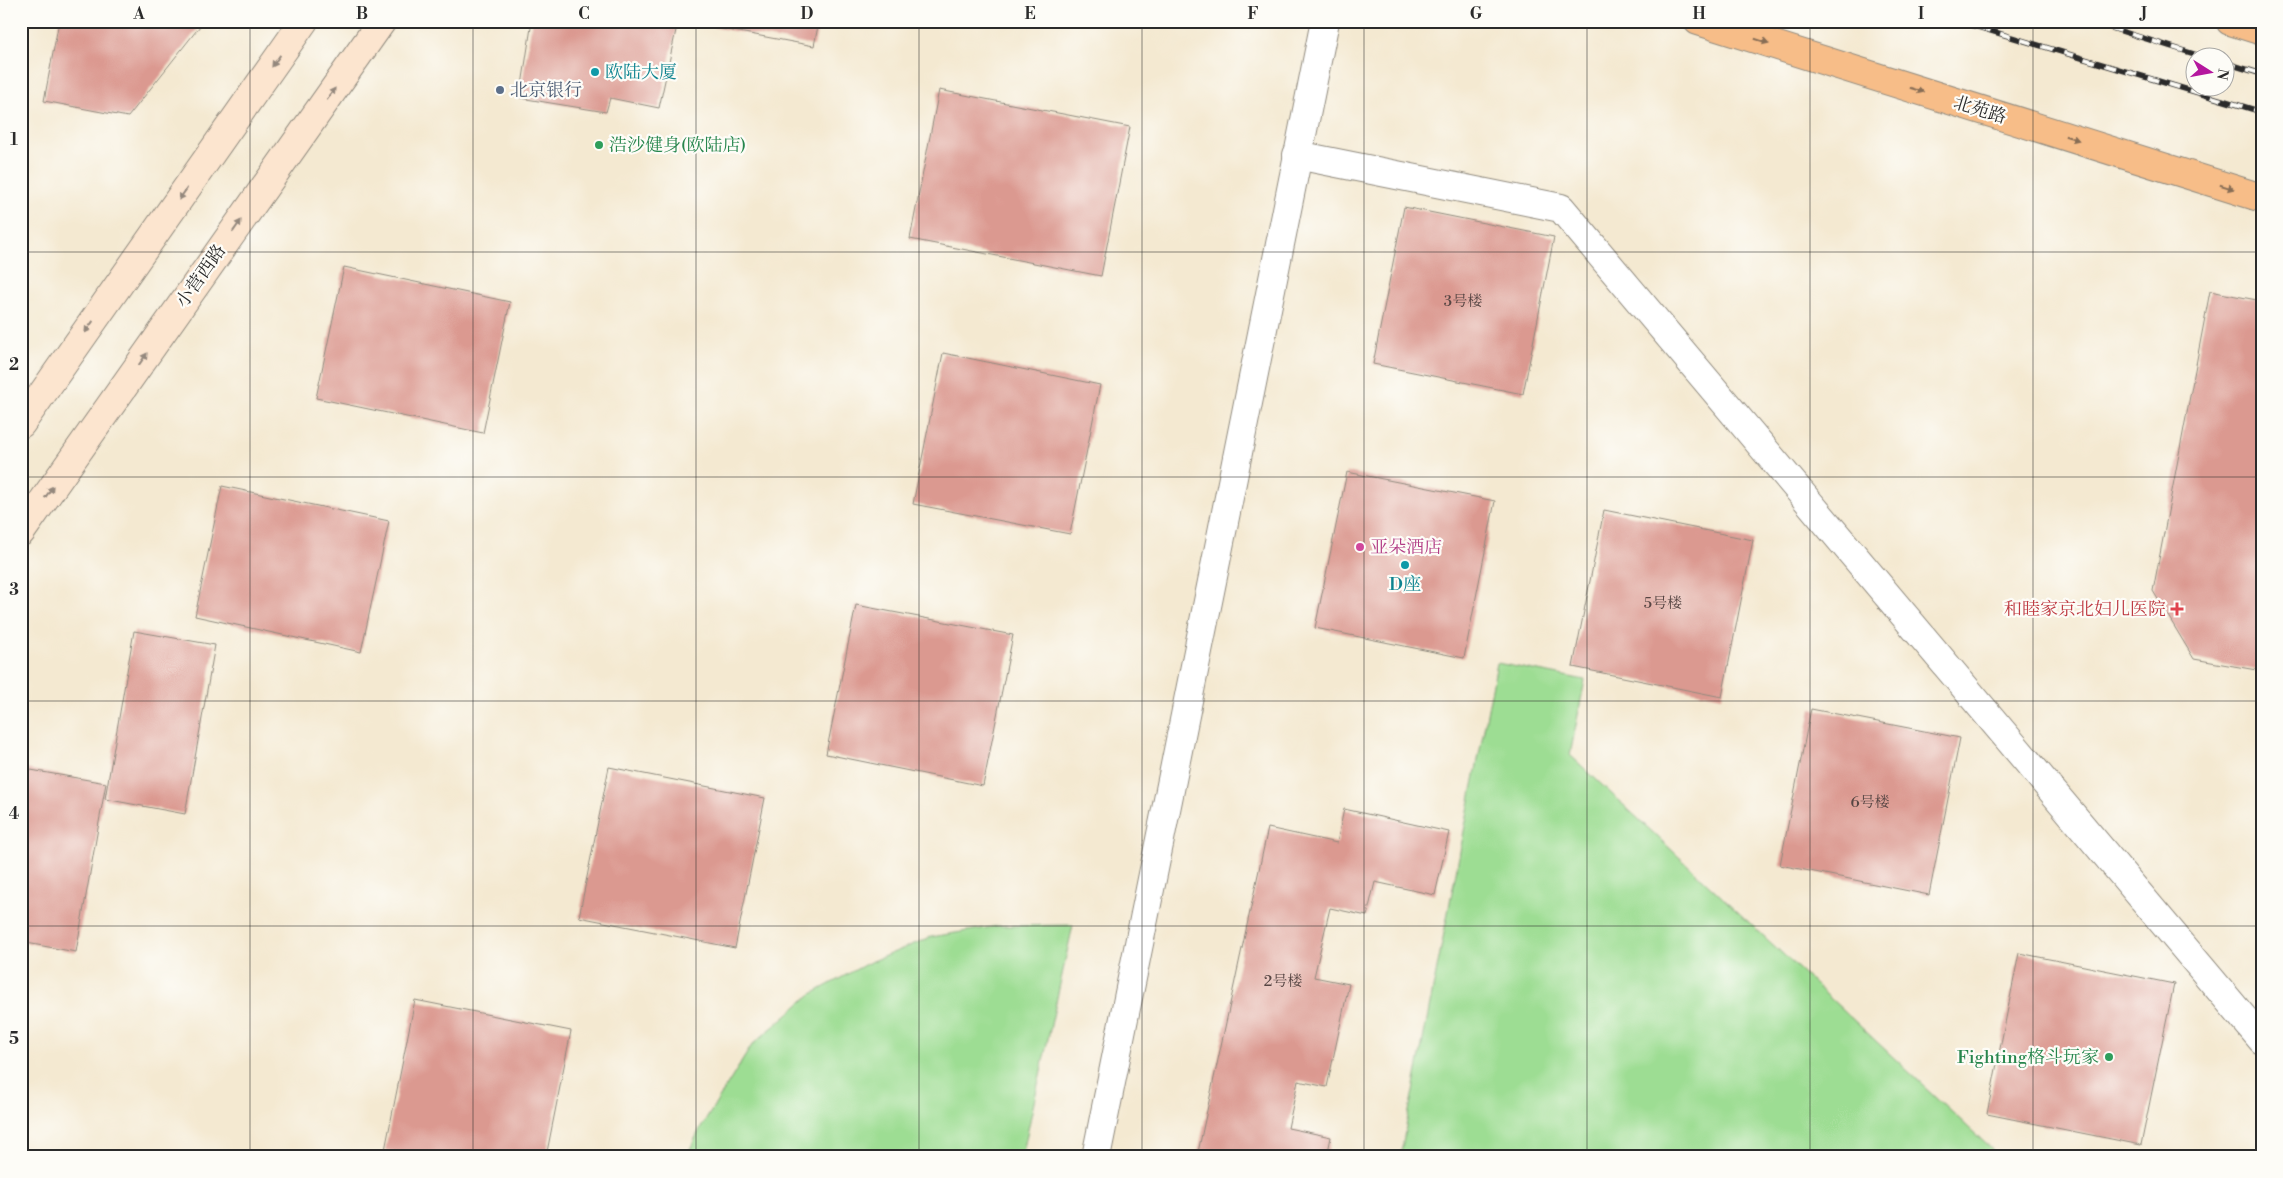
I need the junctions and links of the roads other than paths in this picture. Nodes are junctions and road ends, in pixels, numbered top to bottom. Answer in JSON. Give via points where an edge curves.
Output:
{"nodes":[{"id":1,"x":304,"y":21,"type":"edge"},
{"id":2,"x":382,"y":21,"type":"edge"},
{"id":3,"x":1325,"y":21,"type":"edge"},
{"id":4,"x":1698,"y":21,"type":"edge"},
{"id":5,"x":2230,"y":21,"type":"edge"},
{"id":6,"x":2262,"y":31,"type":"edge"},
{"id":7,"x":1298,"y":155,"type":"junction"},
{"id":8,"x":2262,"y":198,"type":"edge"},
{"id":9,"x":21,"y":424,"type":"edge"},
{"id":10,"x":21,"y":532,"type":"edge"},
{"id":11,"x":2262,"y":1040,"type":"edge"},
{"id":12,"x":1096,"y":1157,"type":"edge"}],
"edges":[{"from":1,"to":9,"type":"main road","one_way":true},
{"from":10,"to":2,"type":"main road","name":"小营西路","one_way":true},
{"from":3,"to":7,"type":"street"},
{"from":4,"to":8,"type":"main road","name":"北苑路","one_way":true},
{"from":5,"to":6,"type":"main road"},
{"from":7,"to":11,"type":"street","via":[[1561,208]]},
{"from":7,"to":12,"type":"street"}]}
